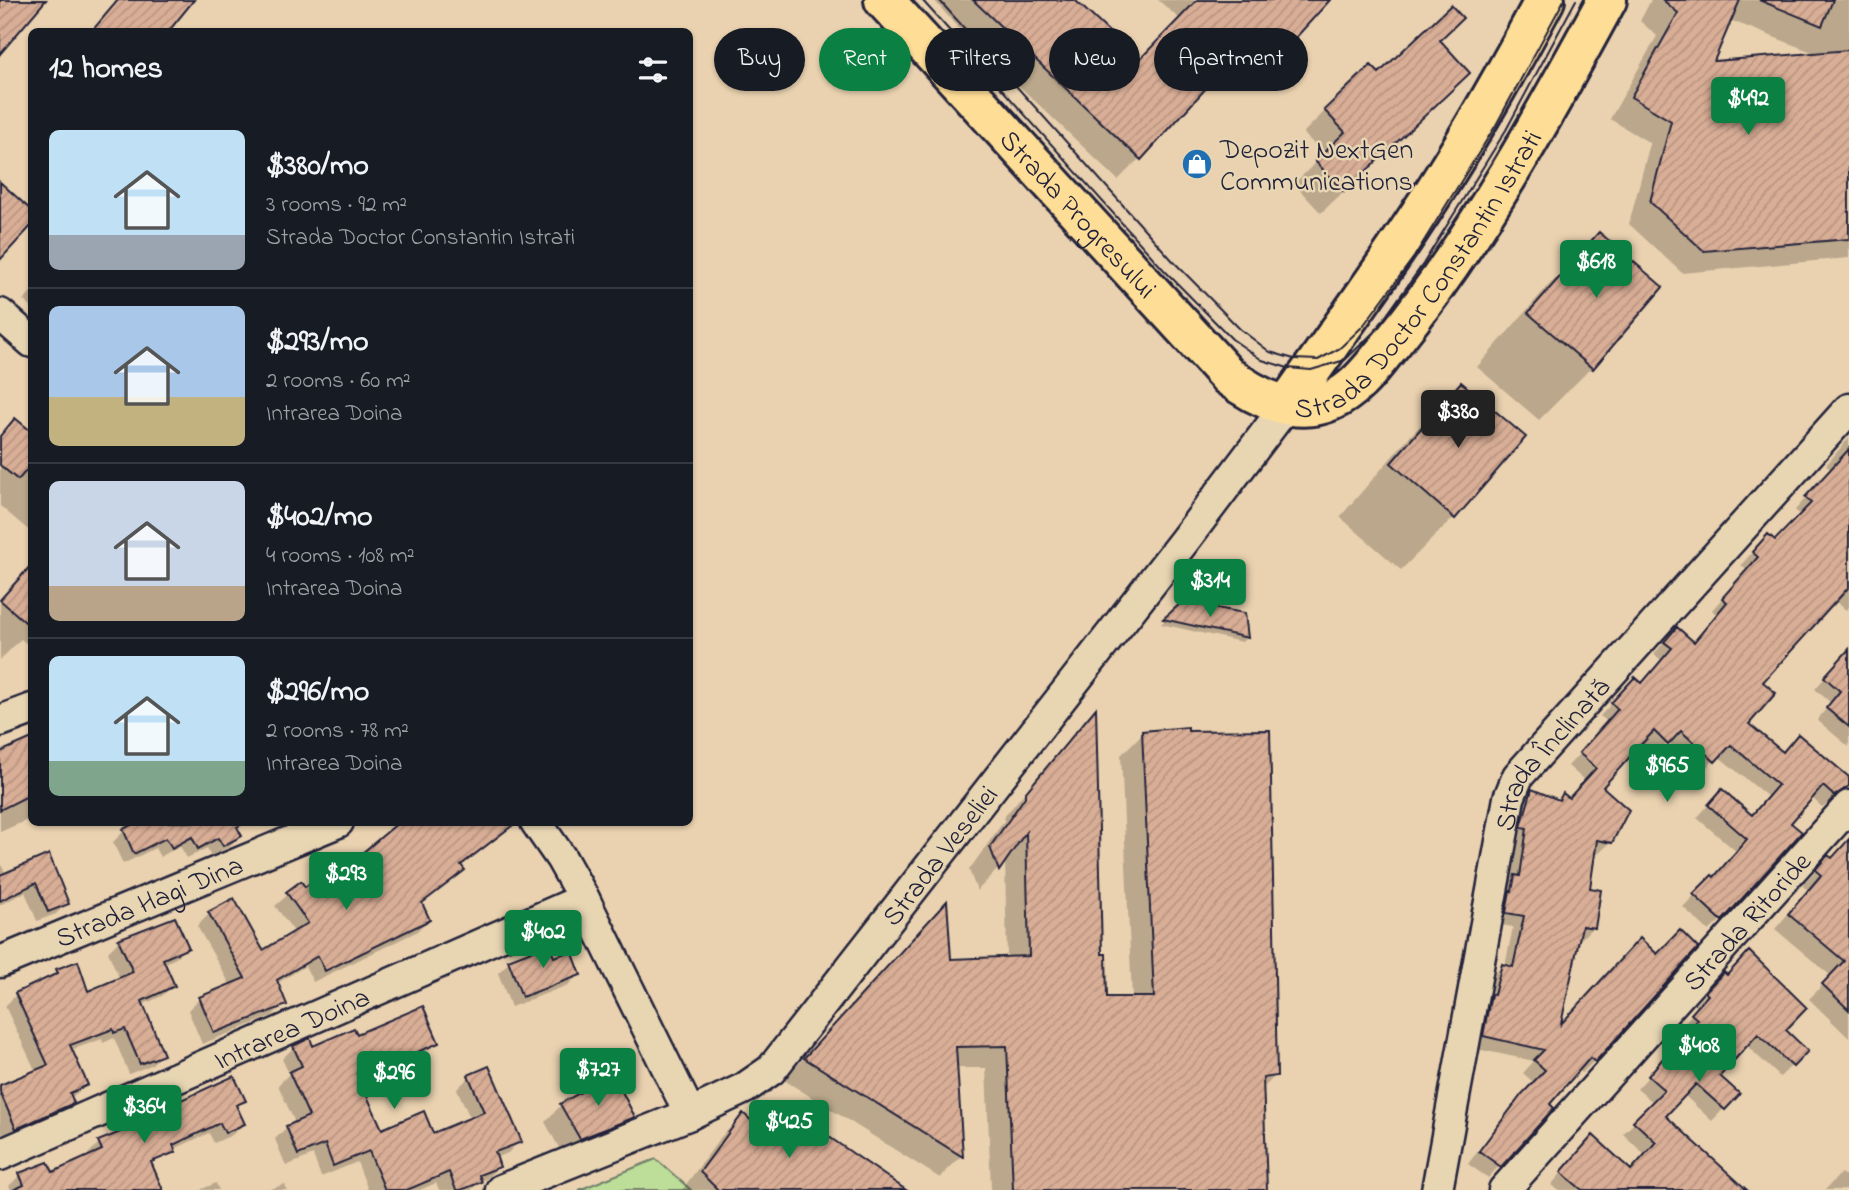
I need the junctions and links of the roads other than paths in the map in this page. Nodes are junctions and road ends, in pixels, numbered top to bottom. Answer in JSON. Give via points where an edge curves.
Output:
{"nodes":[{"id":1,"x":884,"y":0,"type":"edge"},
{"id":2,"x":1545,"y":0,"type":"edge"},
{"id":3,"x":1607,"y":0,"type":"edge"},
{"id":4,"x":0,"y":314,"type":"edge"},
{"id":5,"x":28,"y":338,"type":"edge"},
{"id":6,"x":1287,"y":405,"type":"junction"},
{"id":7,"x":1849,"y":409,"type":"edge"},
{"id":8,"x":28,"y":710,"type":"edge"},
{"id":9,"x":0,"y":721,"type":"edge"},
{"id":10,"x":1849,"y":806,"type":"edge"},
{"id":11,"x":328,"y":826,"type":"edge"},
{"id":12,"x":539,"y":826,"type":"edge"},
{"id":13,"x":584,"y":899,"type":"junction"},
{"id":14,"x":0,"y":962,"type":"edge"},
{"id":15,"x":691,"y":1114,"type":"junction"},
{"id":16,"x":0,"y":1155,"type":"edge"},
{"id":17,"x":501,"y":1190,"type":"edge"},
{"id":18,"x":1437,"y":1190,"type":"edge"},
{"id":19,"x":1504,"y":1190,"type":"edge"}],
"edges":[{"from":1,"to":6,"type":"main road","name":"Strada Progresului","via":[[1228,376],[1266,399]]},
{"from":2,"to":6,"type":"main road","name":"Strada Doctor Constantin Istrati","via":[[1444,177]]},
{"from":3,"to":6,"type":"main road","name":"Strada Doctor Constantin Istrati","via":[[1500,189],[1410,321],[1348,391],[1321,404]]},
{"from":4,"to":5,"type":"street"},
{"from":6,"to":15,"type":"street","name":"Strada Veseliei","via":[[772,1070]]},
{"from":7,"to":18,"type":"street","name":"Strada Înclinată","via":[[1518,776],[1509,798]]},
{"from":8,"to":9,"type":"street"},
{"from":10,"to":19,"type":"street","name":"Strada Ritoride"},
{"from":11,"to":14,"type":"street","name":"Strada Hagi Dina"},
{"from":12,"to":13,"type":"street"},
{"from":13,"to":15,"type":"street"},
{"from":13,"to":16,"type":"street","name":"Intrarea Doina"},
{"from":15,"to":17,"type":"street","name":"Strada Veseliei"}]}
